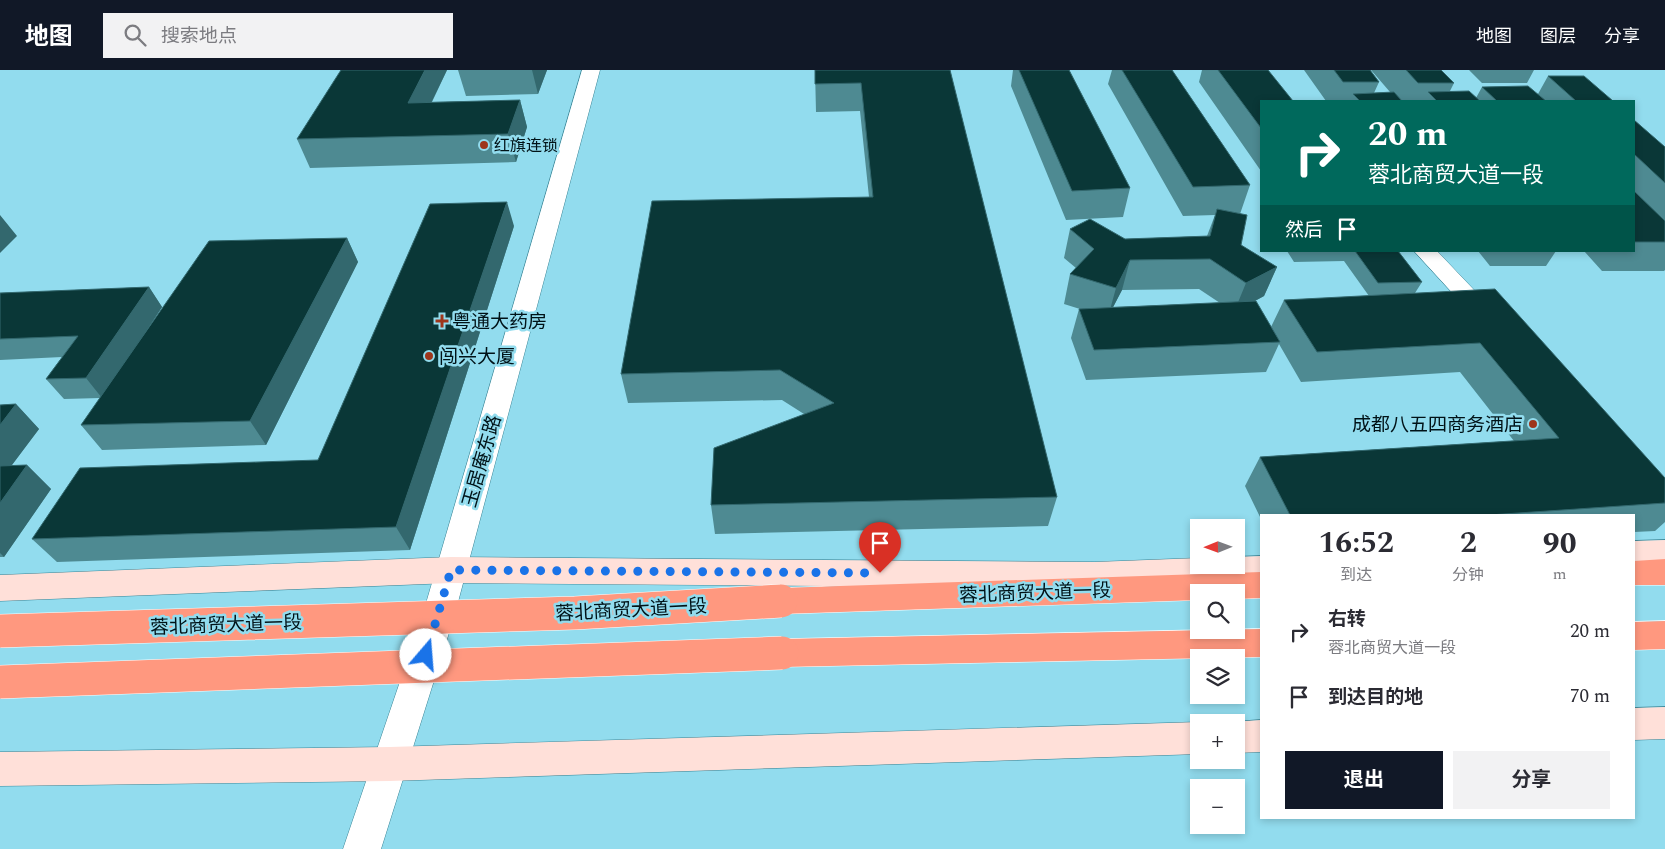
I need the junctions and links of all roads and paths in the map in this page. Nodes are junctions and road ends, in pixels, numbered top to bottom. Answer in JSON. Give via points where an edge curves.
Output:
{"nodes":[{"id":1,"x":591,"y":70,"type":"edge"},
{"id":2,"x":1426,"y":252,"type":"edge"},
{"id":3,"x":1505,"y":336,"type":"edge"},
{"id":4,"x":1665,"y":552,"type":"edge"},
{"id":5,"x":1635,"y":553,"type":"edge"},
{"id":6,"x":1260,"y":568,"type":"edge"},
{"id":7,"x":451,"y":570,"type":"junction"},
{"id":8,"x":1665,"y":572,"type":"edge"},
{"id":9,"x":1635,"y":573,"type":"edge"},
{"id":10,"x":1260,"y":585,"type":"edge"},
{"id":11,"x":0,"y":588,"type":"edge"},
{"id":12,"x":438,"y":617,"type":"junction"},
{"id":13,"x":0,"y":631,"type":"edge"},
{"id":14,"x":1665,"y":635,"type":"edge"},
{"id":15,"x":1635,"y":636,"type":"edge"},
{"id":16,"x":1260,"y":643,"type":"edge"},
{"id":17,"x":0,"y":682,"type":"edge"},
{"id":18,"x":1665,"y":723,"type":"edge"},
{"id":19,"x":1635,"y":724,"type":"edge"},
{"id":20,"x":1260,"y":736,"type":"edge"},
{"id":21,"x":1245,"y":737,"type":"edge"},
{"id":22,"x":1190,"y":738,"type":"edge"},
{"id":23,"x":390,"y":764,"type":"junction"},
{"id":24,"x":0,"y":769,"type":"edge"},
{"id":25,"x":362,"y":849,"type":"edge"}],
"edges":[{"from":1,"to":7,"type":"street","name":"玉居庵东路"},
{"from":2,"to":3,"type":"street"},
{"from":4,"to":5,"type":"main road"},
{"from":6,"to":7,"type":"main road","name":"蓉北商贸大道一段","via":[[1095,575]]},
{"from":7,"to":11,"type":"main road","name":"蓉北商贸大道一段"},
{"from":7,"to":12,"type":"street","name":"玉居庵东路"},
{"from":8,"to":9,"type":"highway"},
{"from":10,"to":12,"type":"highway","name":"蓉北商贸大道一段","bridge":true,"via":[[781,600],[575,613]]},
{"from":12,"to":13,"type":"highway","name":"蓉北商贸大道一段","bridge":true},
{"from":12,"to":23,"type":"street","name":"玉居庵东路"},
{"from":14,"to":15,"type":"highway"},
{"from":16,"to":17,"type":"highway","bridge":true,"via":[[782,652]]},
{"from":18,"to":19,"type":"main road"},
{"from":20,"to":21,"type":"main road"},
{"from":22,"to":23,"type":"main road"},
{"from":23,"to":24,"type":"main road"},
{"from":23,"to":25,"type":"street","name":"玉居庵东路"}]}
